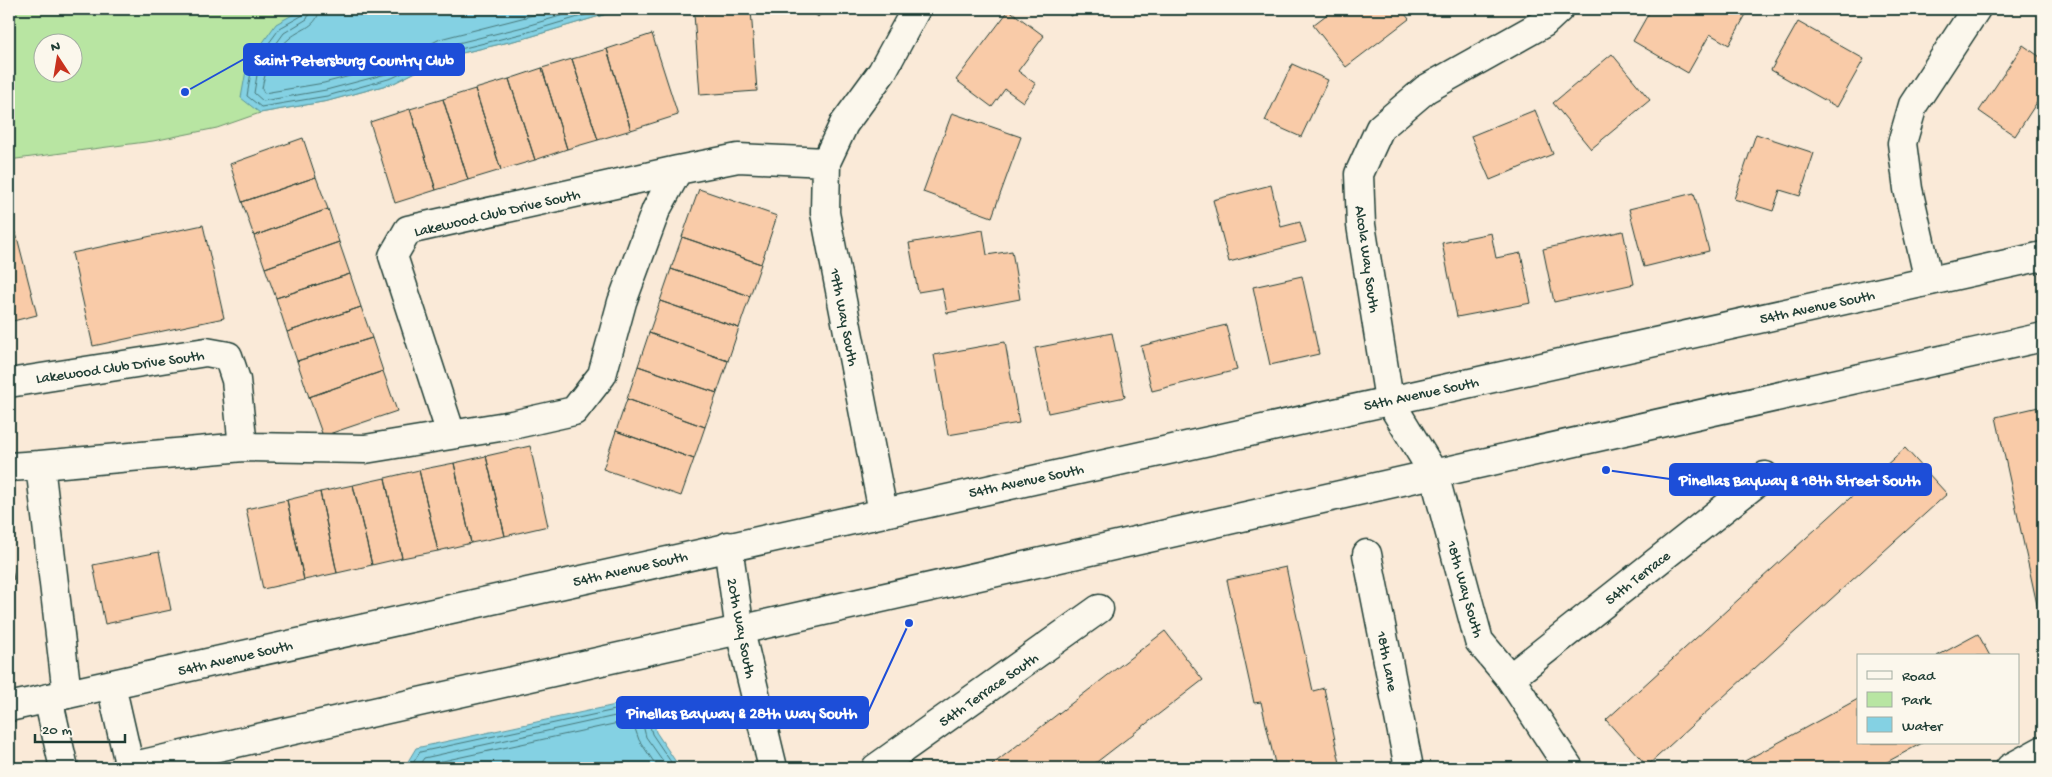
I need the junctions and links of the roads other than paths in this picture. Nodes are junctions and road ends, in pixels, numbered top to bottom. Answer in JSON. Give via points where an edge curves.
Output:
{"nodes":[{"id":1,"x":916,"y":9,"type":"edge"},
{"id":2,"x":1559,"y":9,"type":"edge"},
{"id":3,"x":1976,"y":9,"type":"edge"},
{"id":4,"x":826,"y":162,"type":"junction"},
{"id":5,"x":678,"y":170,"type":"junction"},
{"id":6,"x":2043,"y":256,"type":"edge"},
{"id":7,"x":1929,"y":281,"type":"junction"},
{"id":8,"x":2043,"y":337,"type":"edge"},
{"id":9,"x":9,"y":383,"type":"edge"},
{"id":10,"x":1390,"y":400,"type":"junction"},
{"id":11,"x":451,"y":434,"type":"junction"},
{"id":12,"x":243,"y":447,"type":"junction"},
{"id":13,"x":40,"y":465,"type":"junction"},
{"id":14,"x":9,"y":468,"type":"edge"},
{"id":15,"x":1434,"y":474,"type":"junction"},
{"id":16,"x":1765,"y":476,"type":"dead end"},
{"id":17,"x":883,"y":512,"type":"junction"},
{"id":18,"x":728,"y":546,"type":"junction"},
{"id":19,"x":1367,"y":554,"type":"dead end"},
{"id":20,"x":1099,"y":609,"type":"dead end"},
{"id":21,"x":740,"y":631,"type":"junction"},
{"id":22,"x":1510,"y":678,"type":"junction"},
{"id":23,"x":111,"y":685,"type":"junction"},
{"id":24,"x":57,"y":696,"type":"junction"},
{"id":25,"x":9,"y":706,"type":"edge"},
{"id":26,"x":2043,"y":750,"type":"edge"},
{"id":27,"x":64,"y":768,"type":"edge"},
{"id":28,"x":128,"y":768,"type":"edge"},
{"id":29,"x":773,"y":768,"type":"edge"},
{"id":30,"x":876,"y":768,"type":"edge"},
{"id":31,"x":1409,"y":768,"type":"edge"},
{"id":32,"x":1570,"y":768,"type":"edge"},
{"id":33,"x":2010,"y":768,"type":"edge"}],
"edges":[{"from":1,"to":4,"type":"street","name":"19th Way South","via":[[882,72],[844,124]]},
{"from":2,"to":10,"type":"street","name":"Alcola Way South","via":[[1544,23],[1426,89],[1380,128],[1359,174],[1361,225]]},
{"from":3,"to":7,"type":"street","via":[[1913,105],[1902,143],[1908,190]]},
{"from":4,"to":5,"type":"street","name":"Lakewood Club Drive South","via":[[738,158]]},
{"from":4,"to":17,"type":"street","name":"19th Way South","via":[[825,213]]},
{"from":5,"to":11,"type":"street","via":[[656,210],[625,293],[602,375],[574,411]]},
{"from":5,"to":11,"type":"street","name":"Lakewood Club Drive South","via":[[408,230],[393,256]]},
{"from":6,"to":7,"type":"street","name":"54th Avenue South"},
{"from":7,"to":10,"type":"street","name":"54th Avenue South"},
{"from":8,"to":15,"type":"street"},
{"from":9,"to":12,"type":"street","name":"Lakewood Club Drive South","via":[[206,352],[228,356],[236,380]]},
{"from":10,"to":15,"type":"street","name":"18th Way South"},
{"from":10,"to":17,"type":"street","name":"54th Avenue South"},
{"from":11,"to":12,"type":"street","via":[[365,449]]},
{"from":12,"to":13,"type":"street"},
{"from":13,"to":14,"type":"street"},
{"from":13,"to":24,"type":"street"},
{"from":15,"to":21,"type":"street"},
{"from":15,"to":22,"type":"street","name":"18th Way South","via":[[1479,641]]},
{"from":16,"to":22,"type":"street","name":"54th Terrace"},
{"from":17,"to":18,"type":"street","name":"54th Avenue South"},
{"from":18,"to":21,"type":"street","name":"20th Way South"},
{"from":18,"to":23,"type":"street","name":"54th Avenue South"},
{"from":19,"to":31,"type":"street","name":"18th Lane"},
{"from":20,"to":30,"type":"street","name":"54th Terrace South"},
{"from":21,"to":28,"type":"street"},
{"from":21,"to":29,"type":"street","name":"20th Way South"},
{"from":22,"to":32,"type":"street","name":"18th Way South"},
{"from":23,"to":24,"type":"street","name":"54th Avenue South"},
{"from":23,"to":28,"type":"street"},
{"from":24,"to":25,"type":"street","name":"54th Avenue South"},
{"from":24,"to":27,"type":"street"},
{"from":26,"to":33,"type":"street"}]}
